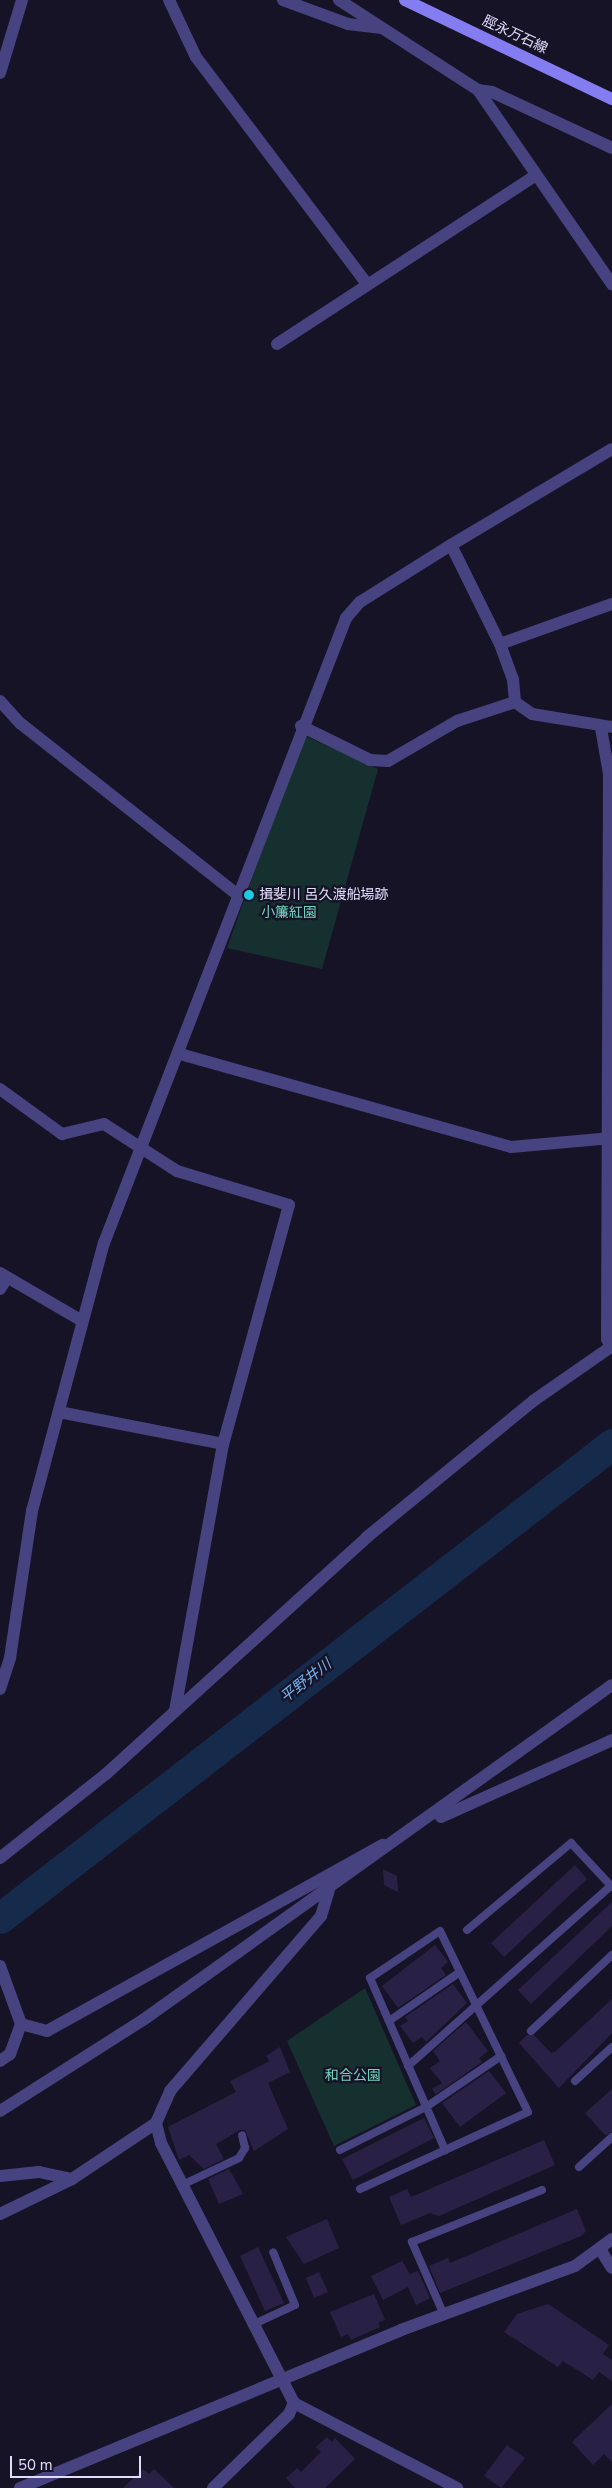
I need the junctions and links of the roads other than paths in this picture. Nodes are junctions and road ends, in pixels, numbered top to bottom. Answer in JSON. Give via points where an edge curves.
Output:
{"nodes":[{"id":1,"x":22,"y":0,"type":"edge"},
{"id":2,"x":169,"y":0,"type":"edge"},
{"id":3,"x":283,"y":0,"type":"edge"},
{"id":4,"x":338,"y":0,"type":"edge"},
{"id":5,"x":405,"y":0,"type":"edge"},
{"id":6,"x":382,"y":28,"type":"junction"},
{"id":7,"x":0,"y":73,"type":"edge"},
{"id":8,"x":478,"y":90,"type":"junction"},
{"id":9,"x":612,"y":99,"type":"edge"},
{"id":10,"x":612,"y":148,"type":"edge"},
{"id":11,"x":535,"y":176,"type":"junction"},
{"id":12,"x":367,"y":284,"type":"junction"},
{"id":13,"x":612,"y":284,"type":"edge"},
{"id":14,"x":277,"y":344,"type":"dead end"},
{"id":15,"x":612,"y":449,"type":"edge"},
{"id":16,"x":451,"y":544,"type":"junction"},
{"id":17,"x":612,"y":604,"type":"edge"},
{"id":18,"x":500,"y":644,"type":"junction"},
{"id":19,"x":0,"y":701,"type":"edge"},
{"id":20,"x":515,"y":702,"type":"junction"},
{"id":21,"x":301,"y":726,"type":"junction"},
{"id":22,"x":606,"y":727,"type":"edge"},
{"id":23,"x":238,"y":895,"type":"junction"},
{"id":24,"x":611,"y":904,"type":"edge"},
{"id":25,"x":180,"y":1054,"type":"junction"},
{"id":26,"x":0,"y":1089,"type":"edge"},
{"id":27,"x":610,"y":1138,"type":"edge"},
{"id":28,"x":144,"y":1150,"type":"junction"},
{"id":29,"x":4,"y":1276,"type":"edge"},
{"id":30,"x":0,"y":1289,"type":"edge"},
{"id":31,"x":82,"y":1321,"type":"junction"},
{"id":32,"x":611,"y":1347,"type":"edge"},
{"id":33,"x":59,"y":1412,"type":"junction"},
{"id":34,"x":223,"y":1444,"type":"junction"},
{"id":35,"x":612,"y":1685,"type":"edge"},
{"id":36,"x":0,"y":1689,"type":"edge"},
{"id":37,"x":175,"y":1712,"type":"junction"},
{"id":38,"x":612,"y":1740,"type":"edge"},
{"id":39,"x":406,"y":1835,"type":"junction"},
{"id":40,"x":0,"y":1858,"type":"edge"},
{"id":41,"x":612,"y":1887,"type":"edge"},
{"id":42,"x":329,"y":1890,"type":"junction"},
{"id":43,"x":467,"y":1930,"type":"dead end"},
{"id":44,"x":612,"y":1955,"type":"edge"},
{"id":45,"x":2,"y":1971,"type":"edge"},
{"id":46,"x":460,"y":1972,"type":"junction"},
{"id":47,"x":476,"y":2006,"type":"junction"},
{"id":48,"x":388,"y":2021,"type":"junction"},
{"id":49,"x":21,"y":2024,"type":"junction"},
{"id":50,"x":531,"y":2031,"type":"dead end"},
{"id":51,"x":612,"y":2047,"type":"edge"},
{"id":52,"x":501,"y":2056,"type":"junction"},
{"id":53,"x":0,"y":2061,"type":"edge"},
{"id":54,"x":408,"y":2066,"type":"junction"},
{"id":55,"x":575,"y":2081,"type":"dead end"},
{"id":56,"x":426,"y":2107,"type":"junction"},
{"id":57,"x":0,"y":2111,"type":"edge"},
{"id":58,"x":156,"y":2124,"type":"junction"},
{"id":59,"x":242,"y":2135,"type":"dead end"},
{"id":60,"x":612,"y":2137,"type":"edge"},
{"id":61,"x":340,"y":2150,"type":"dead end"},
{"id":62,"x":445,"y":2150,"type":"junction"},
{"id":63,"x":579,"y":2167,"type":"dead end"},
{"id":64,"x":0,"y":2176,"type":"edge"},
{"id":65,"x":72,"y":2179,"type":"junction"},
{"id":66,"x":182,"y":2185,"type":"junction"},
{"id":67,"x":360,"y":2189,"type":"dead end"},
{"id":68,"x":542,"y":2190,"type":"dead end"},
{"id":69,"x":0,"y":2214,"type":"edge"},
{"id":70,"x":612,"y":2239,"type":"edge"},
{"id":71,"x":273,"y":2252,"type":"dead end"},
{"id":72,"x":608,"y":2259,"type":"edge"},
{"id":73,"x":444,"y":2315,"type":"junction"},
{"id":74,"x":252,"y":2325,"type":"junction"},
{"id":75,"x":281,"y":2383,"type":"junction"},
{"id":76,"x":294,"y":2403,"type":"junction"},
{"id":77,"x":20,"y":2488,"type":"edge"},
{"id":78,"x":213,"y":2488,"type":"edge"},
{"id":79,"x":457,"y":2488,"type":"edge"}],
"edges":[{"from":1,"to":7,"type":"street"},
{"from":2,"to":12,"type":"street","via":[[196,58]]},
{"from":3,"to":6,"type":"street","via":[[348,24]]},
{"from":4,"to":6,"type":"street"},
{"from":5,"to":9,"type":"main road","name":"脛永万石線"},
{"from":6,"to":8,"type":"street"},
{"from":8,"to":10,"type":"street","via":[[492,92]]},
{"from":8,"to":11,"type":"street"},
{"from":11,"to":12,"type":"street"},
{"from":11,"to":13,"type":"street"},
{"from":12,"to":14,"type":"street"},
{"from":15,"to":16,"type":"street"},
{"from":16,"to":18,"type":"street"},
{"from":16,"to":21,"type":"street","via":[[360,602],[346,618]]},
{"from":17,"to":18,"type":"street"},
{"from":18,"to":20,"type":"street","via":[[513,679]]},
{"from":19,"to":23,"type":"street","via":[[20,723]]},
{"from":20,"to":21,"type":"street","via":[[471,715],[388,761],[370,760]]},
{"from":20,"to":22,"type":"street","via":[[532,714]]},
{"from":21,"to":23,"type":"street"},
{"from":22,"to":24,"type":"street"},
{"from":23,"to":25,"type":"street"},
{"from":24,"to":27,"type":"street"},
{"from":25,"to":27,"type":"street","via":[[511,1147]]},
{"from":25,"to":28,"type":"street"},
{"from":26,"to":28,"type":"street","via":[[62,1134],[104,1124]]},
{"from":27,"to":32,"type":"street","via":[[607,1339]]},
{"from":28,"to":31,"type":"street","via":[[104,1243]]},
{"from":28,"to":34,"type":"street","via":[[177,1171],[289,1205]]},
{"from":29,"to":30,"type":"street"},
{"from":29,"to":31,"type":"street"},
{"from":31,"to":33,"type":"street"},
{"from":32,"to":37,"type":"street","via":[[533,1401],[367,1537]]},
{"from":33,"to":34,"type":"street"},
{"from":33,"to":36,"type":"street","via":[[32,1511],[10,1658]]},
{"from":34,"to":37,"type":"street"},
{"from":35,"to":39,"type":"street"},
{"from":37,"to":40,"type":"street","via":[[106,1774]]},
{"from":38,"to":39,"type":"street","via":[[490,1792]]},
{"from":39,"to":42,"type":"street"},
{"from":39,"to":49,"type":"street","via":[[357,1856],[47,2030]]},
{"from":41,"to":43,"type":"lane","via":[[571,1843]]},
{"from":41,"to":47,"type":"lane"},
{"from":42,"to":57,"type":"street","via":[[143,2020]]},
{"from":42,"to":58,"type":"street","via":[[320,1916],[170,2091]]},
{"from":44,"to":50,"type":"lane"},
{"from":45,"to":49,"type":"street"},
{"from":46,"to":47,"type":"lane"},
{"from":46,"to":48,"type":"lane"},
{"from":46,"to":48,"type":"lane","via":[[440,1931],[370,1978]]},
{"from":47,"to":52,"type":"lane"},
{"from":47,"to":54,"type":"lane"},
{"from":48,"to":54,"type":"lane"},
{"from":49,"to":53,"type":"street","via":[[10,2054]]},
{"from":51,"to":55,"type":"lane"},
{"from":52,"to":56,"type":"lane"},
{"from":52,"to":62,"type":"lane","via":[[528,2112]]},
{"from":54,"to":56,"type":"lane"},
{"from":56,"to":61,"type":"lane"},
{"from":56,"to":62,"type":"lane"},
{"from":58,"to":65,"type":"street"},
{"from":58,"to":66,"type":"street"},
{"from":59,"to":66,"type":"lane","via":[[245,2148],[239,2158]]},
{"from":60,"to":63,"type":"lane"},
{"from":62,"to":67,"type":"lane"},
{"from":64,"to":65,"type":"street","via":[[38,2172]]},
{"from":65,"to":69,"type":"street"},
{"from":66,"to":74,"type":"street"},
{"from":68,"to":73,"type":"lane","via":[[412,2242]]},
{"from":70,"to":72,"type":"street"},
{"from":71,"to":74,"type":"lane","via":[[295,2306]]},
{"from":72,"to":73,"type":"street","via":[[575,2266]]},
{"from":73,"to":75,"type":"street"},
{"from":74,"to":75,"type":"street"},
{"from":75,"to":76,"type":"street"},
{"from":75,"to":77,"type":"street"},
{"from":76,"to":78,"type":"street","via":[[289,2414]]},
{"from":76,"to":79,"type":"street"}]}
